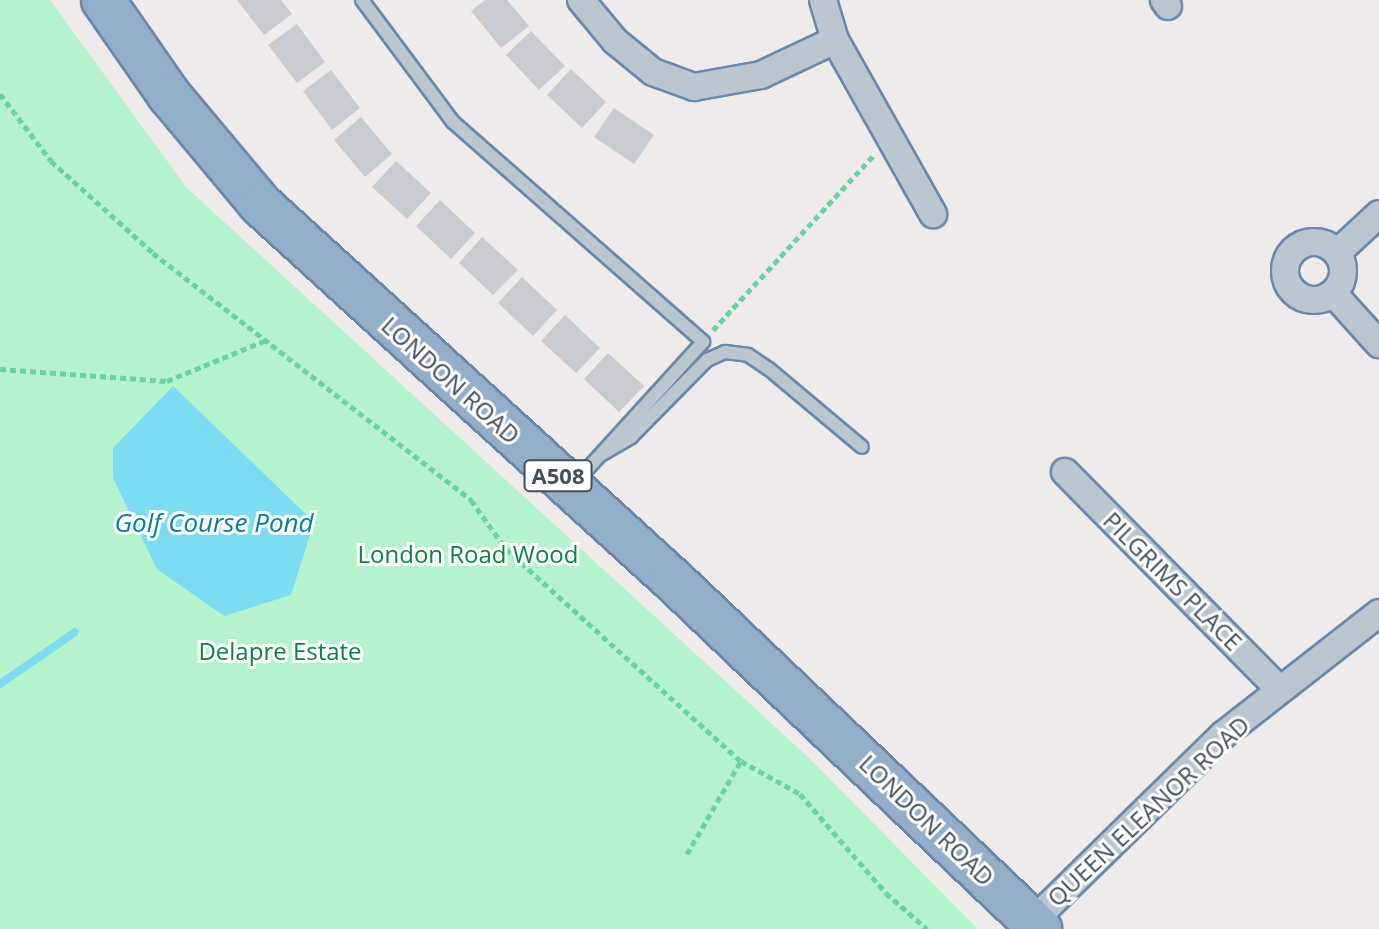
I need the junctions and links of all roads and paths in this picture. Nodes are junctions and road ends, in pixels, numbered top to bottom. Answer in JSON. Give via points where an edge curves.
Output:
{"nodes":[{"id":1,"x":103,"y":0,"type":"edge"},
{"id":2,"x":362,"y":0,"type":"edge"},
{"id":3,"x":581,"y":0,"type":"edge"},
{"id":4,"x":823,"y":0,"type":"edge"},
{"id":5,"x":835,"y":40,"type":"junction"},
{"id":6,"x":0,"y":94,"type":"edge"},
{"id":7,"x":888,"y":140,"type":"junction"},
{"id":8,"x":933,"y":214,"type":"dead end"},
{"id":9,"x":1379,"y":214,"type":"edge"},
{"id":10,"x":1337,"y":253,"type":"junction"},
{"id":11,"x":1333,"y":293,"type":"junction"},
{"id":12,"x":264,"y":341,"type":"junction"},
{"id":13,"x":703,"y":342,"type":"junction"},
{"id":14,"x":1379,"y":344,"type":"edge"},
{"id":15,"x":0,"y":369,"type":"edge"},
{"id":16,"x":862,"y":447,"type":"dead end"},
{"id":17,"x":584,"y":472,"type":"junction"},
{"id":18,"x":1065,"y":472,"type":"dead end"},
{"id":19,"x":1379,"y":613,"type":"edge"},
{"id":20,"x":1280,"y":690,"type":"junction"},
{"id":21,"x":741,"y":761,"type":"junction"},
{"id":22,"x":687,"y":854,"type":"dead end"},
{"id":23,"x":1036,"y":925,"type":"edge"},
{"id":24,"x":927,"y":929,"type":"edge"}],
"edges":[{"from":1,"to":17,"type":"highway","name":"LONDON ROAD","number":"A508","via":[[169,95],[260,204]]},
{"from":2,"to":13,"type":"lane","via":[[453,122]]},
{"from":3,"to":5,"type":"street","via":[[615,41],[653,72],[694,87],[761,75]]},
{"from":4,"to":5,"type":"street"},
{"from":5,"to":7,"type":"street"},
{"from":6,"to":12,"type":"path","via":[[51,161],[153,253]]},
{"from":7,"to":8,"type":"street"},
{"from":7,"to":13,"type":"path"},
{"from":9,"to":10,"type":"street"},
{"from":10,"to":11,"type":"street","via":[[1344,269]]},
{"from":10,"to":11,"type":"street","via":[[1327,245],[1307,243],[1291,254],[1285,273],[1302,298],[1322,300]]},
{"from":11,"to":14,"type":"street"},
{"from":12,"to":15,"type":"path","via":[[167,381]]},
{"from":12,"to":21,"type":"path","via":[[471,500],[506,549]]},
{"from":13,"to":17,"type":"lane"},
{"from":16,"to":17,"type":"lane","via":[[769,369],[748,355],[725,352],[707,360],[631,437]]},
{"from":17,"to":23,"type":"highway","name":"LONDON ROAD","number":"A508"},
{"from":18,"to":20,"type":"street","name":"PILGRIMS PLACE"},
{"from":19,"to":20,"type":"street","name":"QUEEN ELEANOR ROAD"},
{"from":20,"to":23,"type":"street","name":"QUEEN ELEANOR ROAD","via":[[1223,735]]},
{"from":21,"to":22,"type":"path"},
{"from":21,"to":24,"type":"path","via":[[800,794],[886,893]]}]}
